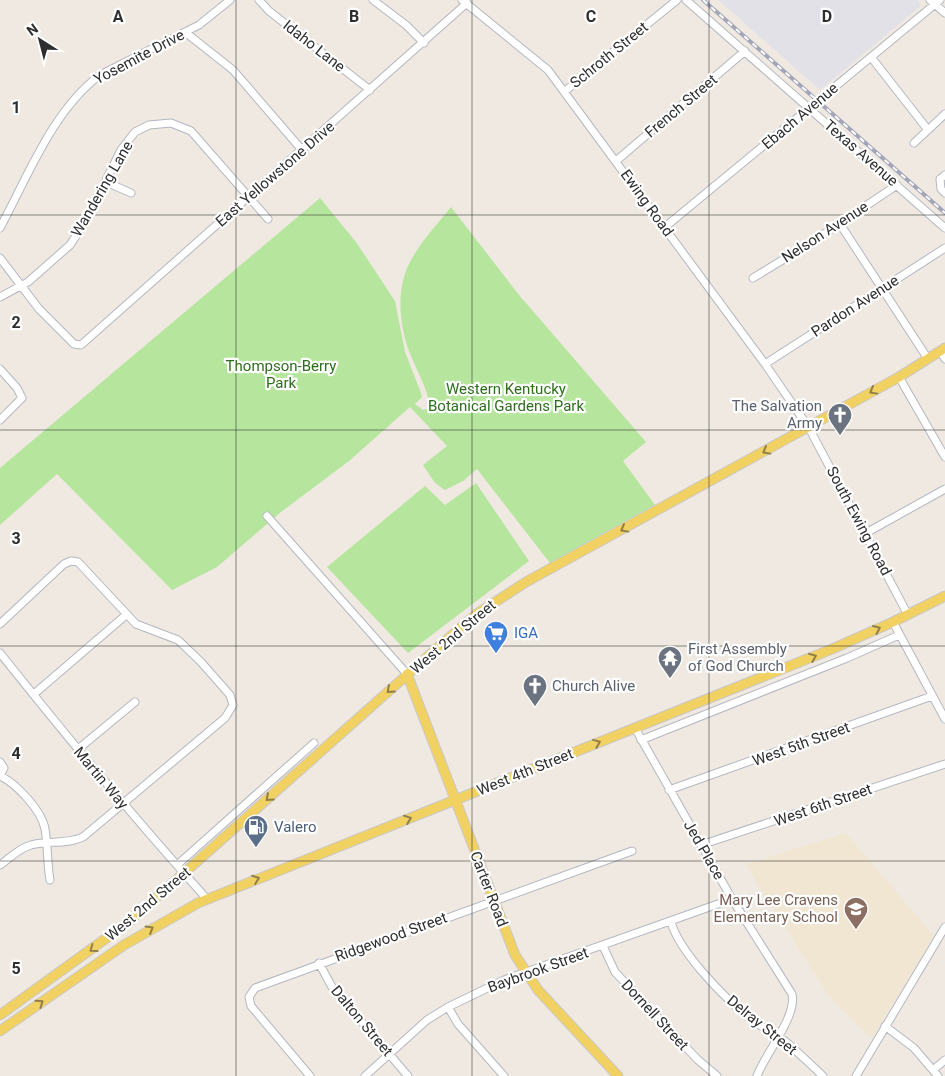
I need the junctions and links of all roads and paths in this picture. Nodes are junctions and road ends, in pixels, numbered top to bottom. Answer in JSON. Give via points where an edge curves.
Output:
{"nodes":[{"id":1,"x":230,"y":0,"type":"edge"},
{"id":2,"x":259,"y":0,"type":"edge"},
{"id":3,"x":373,"y":0,"type":"edge"},
{"id":4,"x":677,"y":0,"type":"edge"},
{"id":5,"x":686,"y":0,"type":"edge"},
{"id":6,"x":935,"y":1,"type":"edge"},
{"id":7,"x":464,"y":2,"type":"edge"},
{"id":8,"x":945,"y":13,"type":"edge"},
{"id":9,"x":185,"y":32,"type":"junction"},
{"id":10,"x":424,"y":43,"type":"junction"},
{"id":11,"x":745,"y":51,"type":"junction"},
{"id":12,"x":871,"y":57,"type":"junction"},
{"id":13,"x":370,"y":90,"type":"junction"},
{"id":14,"x":565,"y":91,"type":"junction"},
{"id":15,"x":809,"y":108,"type":"junction"},
{"id":16,"x":945,"y":114,"type":"edge"},
{"id":17,"x":928,"y":130,"type":"junction"},
{"id":18,"x":914,"y":143,"type":"dead end"},
{"id":19,"x":302,"y":150,"type":"junction"},
{"id":20,"x":616,"y":161,"type":"junction"},
{"id":21,"x":945,"y":175,"type":"edge"},
{"id":22,"x":106,"y":182,"type":"junction"},
{"id":23,"x":897,"y":185,"type":"junction"},
{"id":24,"x":131,"y":193,"type":"dead end"},
{"id":25,"x":945,"y":193,"type":"edge"},
{"id":26,"x":250,"y":196,"type":"junction"},
{"id":27,"x":268,"y":219,"type":"dead end"},
{"id":28,"x":840,"y":224,"type":"junction"},
{"id":29,"x":0,"y":228,"type":"edge"},
{"id":30,"x":665,"y":228,"type":"junction"},
{"id":31,"x":945,"y":228,"type":"edge"},
{"id":32,"x":945,"y":248,"type":"edge"},
{"id":33,"x":0,"y":258,"type":"edge"},
{"id":34,"x":753,"y":278,"type":"dead end"},
{"id":35,"x":21,"y":286,"type":"junction"},
{"id":36,"x":881,"y":289,"type":"junction"},
{"id":37,"x":0,"y":297,"type":"edge"},
{"id":38,"x":943,"y":353,"type":"edge"},
{"id":39,"x":928,"y":359,"type":"junction"},
{"id":40,"x":765,"y":364,"type":"junction"},
{"id":41,"x":0,"y":369,"type":"edge"},
{"id":42,"x":899,"y":377,"type":"junction"},
{"id":43,"x":0,"y":420,"type":"edge"},
{"id":44,"x":809,"y":428,"type":"junction"},
{"id":45,"x":945,"y":457,"type":"edge"},
{"id":46,"x":945,"y":489,"type":"edge"},
{"id":47,"x":267,"y":516,"type":"dead end"},
{"id":48,"x":866,"y":533,"type":"junction"},
{"id":49,"x":945,"y":596,"type":"edge"},
{"id":50,"x":126,"y":615,"type":"junction"},
{"id":51,"x":908,"y":615,"type":"junction"},
{"id":52,"x":893,"y":622,"type":"junction"},
{"id":53,"x":0,"y":624,"type":"edge"},
{"id":54,"x":899,"y":635,"type":"junction"},
{"id":55,"x":0,"y":652,"type":"edge"},
{"id":56,"x":407,"y":674,"type":"junction"},
{"id":57,"x":34,"y":694,"type":"junction"},
{"id":58,"x":932,"y":696,"type":"junction"},
{"id":59,"x":135,"y":702,"type":"dead end"},
{"id":60,"x":945,"y":719,"type":"edge"},
{"id":61,"x":635,"y":728,"type":"junction"},
{"id":62,"x":641,"y":740,"type":"junction"},
{"id":63,"x":314,"y":743,"type":"dead end"},
{"id":64,"x":77,"y":750,"type":"junction"},
{"id":65,"x":297,"y":758,"type":"junction"},
{"id":66,"x":0,"y":762,"type":"edge"},
{"id":67,"x":945,"y":764,"type":"edge"},
{"id":68,"x":304,"y":767,"type":"junction"},
{"id":69,"x":0,"y":776,"type":"edge"},
{"id":70,"x":669,"y":790,"type":"junction"},
{"id":71,"x":454,"y":801,"type":"junction"},
{"id":72,"x":122,"y":803,"type":"junction"},
{"id":73,"x":46,"y":842,"type":"junction"},
{"id":74,"x":701,"y":845,"type":"junction"},
{"id":75,"x":632,"y":851,"type":"dead end"},
{"id":76,"x":0,"y":865,"type":"edge"},
{"id":77,"x":177,"y":865,"type":"junction"},
{"id":78,"x":185,"y":874,"type":"junction"},
{"id":79,"x":50,"y":880,"type":"dead end"},
{"id":80,"x":207,"y":899,"type":"junction"},
{"id":81,"x":732,"y":899,"type":"junction"},
{"id":82,"x":493,"y":900,"type":"junction"},
{"id":83,"x":671,"y":922,"type":"junction"},
{"id":84,"x":945,"y":928,"type":"edge"},
{"id":85,"x":604,"y":946,"type":"junction"},
{"id":86,"x":320,"y":963,"type":"junction"},
{"id":87,"x":526,"y":973,"type":"junction"},
{"id":88,"x":448,"y":1007,"type":"junction"},
{"id":89,"x":0,"y":1015,"type":"edge"},
{"id":90,"x":885,"y":1026,"type":"junction"},
{"id":91,"x":0,"y":1031,"type":"edge"},
{"id":92,"x":777,"y":1036,"type":"junction"},
{"id":93,"x":390,"y":1055,"type":"junction"},
{"id":94,"x":945,"y":1060,"type":"edge"},
{"id":95,"x":935,"y":1073,"type":"edge"},
{"id":96,"x":310,"y":1076,"type":"edge"},
{"id":97,"x":365,"y":1076,"type":"edge"},
{"id":98,"x":408,"y":1076,"type":"edge"},
{"id":99,"x":504,"y":1076,"type":"edge"},
{"id":100,"x":618,"y":1076,"type":"edge"},
{"id":101,"x":716,"y":1076,"type":"edge"},
{"id":102,"x":757,"y":1076,"type":"edge"},
{"id":103,"x":822,"y":1076,"type":"edge"},
{"id":104,"x":856,"y":1076,"type":"edge"}],
"edges":[{"from":1,"to":9,"type":"street","name":"Yosemite Drive"},
{"from":2,"to":13,"type":"street","name":"Idaho Lane"},
{"from":3,"to":10,"type":"street"},
{"from":4,"to":14,"type":"street","name":"Schroth Street"},
{"from":5,"to":11,"type":"street","name":"Texas Avenue"},
{"from":6,"to":8,"type":"street"},
{"from":6,"to":12,"type":"street","name":"Ebach Avenue"},
{"from":7,"to":10,"type":"street","name":"East Yellowstone Drive"},
{"from":7,"to":14,"type":"street","name":"Ewing Road","via":[[543,65]]},
{"from":9,"to":19,"type":"street","via":[[233,70]]},
{"from":9,"to":29,"type":"street","name":"Yosemite Drive","via":[[90,82],[54,124]]},
{"from":10,"to":13,"type":"street","name":"East Yellowstone Drive"},
{"from":11,"to":15,"type":"street","name":"Texas Avenue"},
{"from":11,"to":20,"type":"street","name":"French Street"},
{"from":12,"to":15,"type":"street","name":"Ebach Avenue"},
{"from":12,"to":17,"type":"street"},
{"from":13,"to":19,"type":"street","name":"East Yellowstone Drive"},
{"from":14,"to":20,"type":"street","name":"Ewing Road"},
{"from":15,"to":23,"type":"street","name":"Texas Avenue"},
{"from":15,"to":30,"type":"street","name":"Ebach Avenue"},
{"from":16,"to":17,"type":"street"},
{"from":17,"to":18,"type":"street"},
{"from":19,"to":26,"type":"street","name":"East Yellowstone Drive"},
{"from":20,"to":30,"type":"street","name":"Ewing Road"},
{"from":21,"to":25,"type":"street","via":[[940,179]]},
{"from":22,"to":24,"type":"street"},
{"from":22,"to":26,"type":"street","name":"Wandering Lane","via":[[122,150],[136,132],[149,125],[171,123],[185,127],[196,136]]},
{"from":22,"to":35,"type":"street","name":"Wandering Lane","via":[[70,244]]},
{"from":23,"to":28,"type":"street","name":"Nelson Avenue"},
{"from":23,"to":31,"type":"street","name":"Texas Avenue"},
{"from":26,"to":27,"type":"street","name":"Wandering Lane"},
{"from":26,"to":35,"type":"street","name":"East Yellowstone Drive","via":[[82,344],[74,344]]},
{"from":28,"to":34,"type":"street","name":"Nelson Avenue"},
{"from":28,"to":36,"type":"street"},
{"from":30,"to":40,"type":"street","name":"Ewing Road"},
{"from":32,"to":36,"type":"street","name":"Pardon Avenue"},
{"from":33,"to":35,"type":"street"},
{"from":35,"to":37,"type":"street","name":"Wandering Lane"},
{"from":36,"to":39,"type":"street"},
{"from":36,"to":40,"type":"street","name":"Pardon Avenue"},
{"from":38,"to":39,"type":"main road","name":"West 2nd Street"},
{"from":39,"to":42,"type":"main road","name":"West 2nd Street"},
{"from":40,"to":44,"type":"street","name":"Ewing Road"},
{"from":41,"to":43,"type":"street","via":[[22,398]]},
{"from":42,"to":44,"type":"main road","name":"West 2nd Street","one_way":true},
{"from":42,"to":45,"type":"street"},
{"from":44,"to":48,"type":"street","name":"South Ewing Road"},
{"from":44,"to":56,"type":"main road","name":"West 2nd Street","one_way":true,"via":[[501,597]]},
{"from":46,"to":48,"type":"street"},
{"from":47,"to":56,"type":"street"},
{"from":48,"to":51,"type":"street","name":"South Ewing Road"},
{"from":49,"to":51,"type":"main road","name":"West 4th Street"},
{"from":50,"to":53,"type":"street","via":[[78,562],[68,562]]},
{"from":50,"to":57,"type":"street"},
{"from":50,"to":72,"type":"street","via":[[142,628],[171,637],[184,645],[232,700],[232,709]]},
{"from":51,"to":52,"type":"main road","name":"West 4th Street"},
{"from":52,"to":54,"type":"street"},
{"from":61,"to":52,"type":"main road","name":"West 4th Street","one_way":true},
{"from":54,"to":58,"type":"street"},
{"from":54,"to":62,"type":"street"},
{"from":55,"to":57,"type":"street","name":"Martin Way"},
{"from":56,"to":68,"type":"main road","name":"West 2nd Street","one_way":true},
{"from":56,"to":71,"type":"main road","name":"Carter Road"},
{"from":57,"to":64,"type":"street","name":"Martin Way"},
{"from":58,"to":60,"type":"street"},
{"from":58,"to":70,"type":"street","name":"West 5th Street"},
{"from":59,"to":64,"type":"street"},
{"from":61,"to":62,"type":"street","name":"Jed Place"},
{"from":71,"to":61,"type":"main road","name":"West 4th Street","one_way":true},
{"from":62,"to":70,"type":"street","name":"Jed Place"},
{"from":63,"to":65,"type":"street","name":"West 2nd Street"},
{"from":64,"to":72,"type":"street","name":"Martin Way"},
{"from":65,"to":68,"type":"street"},
{"from":65,"to":77,"type":"street","name":"West 2nd Street"},
{"from":66,"to":69,"type":"street","via":[[4,768]]},
{"from":67,"to":74,"type":"street","name":"West 6th Street"},
{"from":68,"to":78,"type":"main road","name":"West 2nd Street","one_way":true},
{"from":69,"to":73,"type":"street","via":[[14,784],[38,812]]},
{"from":70,"to":74,"type":"street","name":"Jed Place"},
{"from":80,"to":71,"type":"main road","name":"West 4th Street","one_way":true},
{"from":71,"to":82,"type":"main road","name":"Carter Road"},
{"from":72,"to":73,"type":"street","via":[[83,837],[65,842]]},
{"from":72,"to":77,"type":"street","name":"Martin Way"},
{"from":73,"to":76,"type":"street","via":[[26,847]]},
{"from":73,"to":79,"type":"street"},
{"from":74,"to":81,"type":"street","name":"Jed Place"},
{"from":75,"to":82,"type":"street","name":"Ridgewood Street"},
{"from":77,"to":78,"type":"street","name":"Martin Way"},
{"from":78,"to":80,"type":"street","name":"Martin Way"},
{"from":78,"to":89,"type":"main road","name":"West 2nd Street","one_way":true,"via":[[130,922]]},
{"from":91,"to":80,"type":"main road","name":"West 4th Street","one_way":true,"via":[[164,920]]},
{"from":81,"to":83,"type":"street","name":"Baybrook Street"},
{"from":81,"to":92,"type":"street","name":"Jed Place","via":[[792,994],[792,1013]]},
{"from":82,"to":86,"type":"street","name":"Ridgewood Street"},
{"from":82,"to":87,"type":"main road","name":"Carter Road","via":[[511,946]]},
{"from":83,"to":85,"type":"street","name":"Baybrook Street"},
{"from":83,"to":92,"type":"street","name":"Delray Street","via":[[678,941],[697,965],[747,1016]]},
{"from":84,"to":90,"type":"street"},
{"from":85,"to":87,"type":"street","name":"Baybrook Street"},
{"from":85,"to":101,"type":"street","name":"Dornell Street","via":[[615,972]]},
{"from":86,"to":93,"type":"street","name":"Dalton Street","via":[[332,987]]},
{"from":86,"to":96,"type":"street","name":"Ridgewood Street","via":[[260,986],[249,997],[254,1010]]},
{"from":87,"to":88,"type":"street","name":"Baybrook Street"},
{"from":87,"to":100,"type":"main road","name":"Carter Road","via":[[566,1023]]},
{"from":88,"to":93,"type":"street","name":"Baybrook Street","via":[[427,1020]]},
{"from":88,"to":99,"type":"street","via":[[458,1024]]},
{"from":90,"to":95,"type":"street","via":[[914,1048]]},
{"from":90,"to":104,"type":"street"},
{"from":92,"to":102,"type":"street","name":"Jed Place"},
{"from":92,"to":103,"type":"street","name":"Delray Street"},
{"from":93,"to":97,"type":"street","name":"Baybrook Street"},
{"from":93,"to":98,"type":"street","name":"Dalton Street"},
{"from":94,"to":95,"type":"street"}]}
